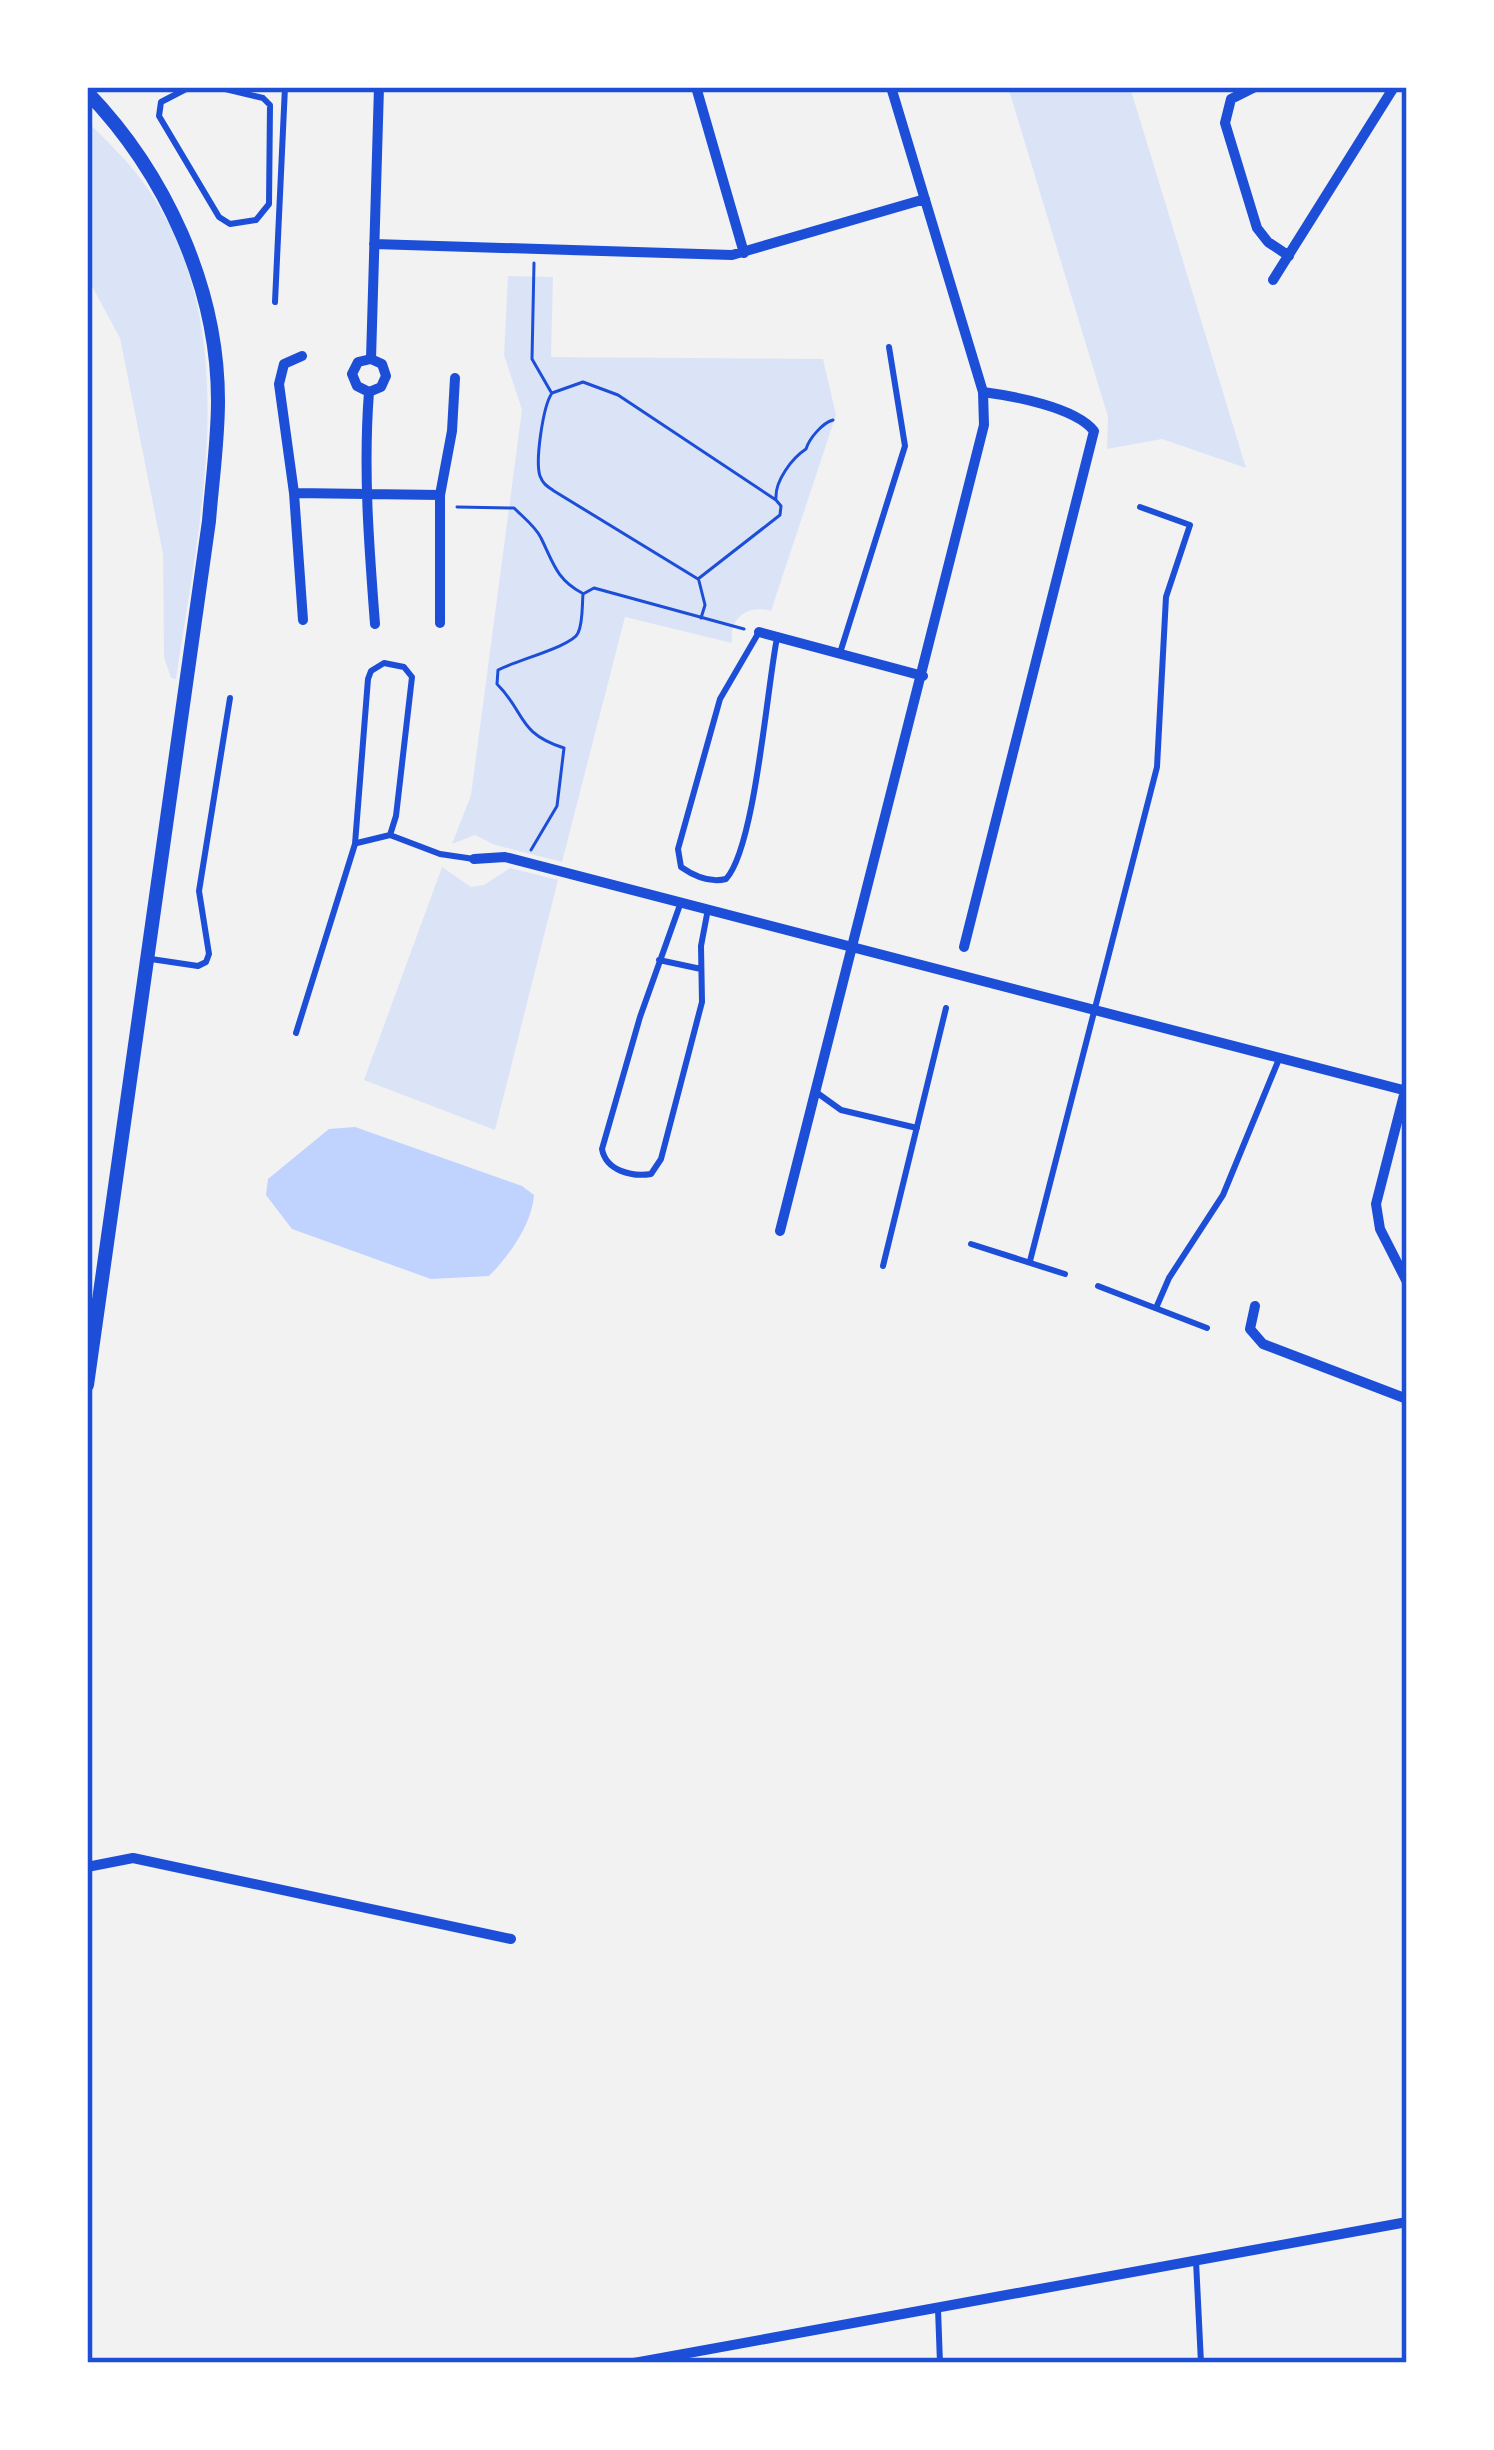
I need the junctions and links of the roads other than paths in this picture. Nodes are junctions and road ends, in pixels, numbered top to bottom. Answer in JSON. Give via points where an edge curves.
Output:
{"nodes":[{"id":1,"x":190,"y":87,"type":"edge"},
{"id":2,"x":218,"y":87,"type":"edge"},
{"id":3,"x":285,"y":87,"type":"edge"},
{"id":4,"x":379,"y":87,"type":"edge"},
{"id":5,"x":696,"y":87,"type":"edge"},
{"id":6,"x":891,"y":87,"type":"edge"},
{"id":7,"x":1255,"y":87,"type":"edge"},
{"id":8,"x":1394,"y":87,"type":"edge"},
{"id":9,"x":87,"y":92,"type":"edge"},
{"id":10,"x":925,"y":199,"type":"junction"},
{"id":11,"x":374,"y":244,"type":"junction"},
{"id":12,"x":744,"y":253,"type":"junction"},
{"id":13,"x":1289,"y":256,"type":"junction"},
{"id":14,"x":1273,"y":280,"type":"dead end"},
{"id":15,"x":275,"y":302,"type":"dead end"},
{"id":16,"x":889,"y":347,"type":"dead end"},
{"id":17,"x":302,"y":356,"type":"dead end"},
{"id":18,"x":371,"y":358,"type":"junction"},
{"id":19,"x":454,"y":378,"type":"dead end"},
{"id":20,"x":370,"y":392,"type":"junction"},
{"id":21,"x":983,"y":392,"type":"junction"},
{"id":22,"x":294,"y":493,"type":"junction"},
{"id":23,"x":365,"y":493,"type":"junction"},
{"id":24,"x":440,"y":495,"type":"junction"},
{"id":25,"x":1140,"y":507,"type":"dead end"},
{"id":26,"x":303,"y":620,"type":"dead end"},
{"id":27,"x":440,"y":623,"type":"dead end"},
{"id":28,"x":376,"y":624,"type":"dead end"},
{"id":29,"x":759,"y":632,"type":"joint"},
{"id":30,"x":777,"y":637,"type":"junction"},
{"id":31,"x":840,"y":652,"type":"junction"},
{"id":32,"x":923,"y":676,"type":"junction"},
{"id":33,"x":230,"y":698,"type":"dead end"},
{"id":34,"x":390,"y":836,"type":"junction"},
{"id":35,"x":356,"y":844,"type":"junction"},
{"id":36,"x":474,"y":859,"type":"joint"},
{"id":37,"x":682,"y":902,"type":"junction"},
{"id":38,"x":708,"y":909,"type":"junction"},
{"id":39,"x":964,"y":947,"type":"dead end"},
{"id":40,"x":852,"y":948,"type":"junction"},
{"id":41,"x":147,"y":958,"type":"junction"},
{"id":42,"x":659,"y":960,"type":"junction"},
{"id":43,"x":701,"y":969,"type":"junction"},
{"id":44,"x":946,"y":1008,"type":"dead end"},
{"id":45,"x":1093,"y":1011,"type":"junction"},
{"id":46,"x":296,"y":1034,"type":"dead end"},
{"id":47,"x":1279,"y":1058,"type":"junction"},
{"id":48,"x":1406,"y":1089,"type":"edge"},
{"id":49,"x":816,"y":1092,"type":"junction"},
{"id":50,"x":917,"y":1128,"type":"junction"},
{"id":51,"x":780,"y":1231,"type":"dead end"},
{"id":52,"x":971,"y":1244,"type":"dead end"},
{"id":53,"x":1030,"y":1261,"type":"junction"},
{"id":54,"x":884,"y":1266,"type":"dead end"},
{"id":55,"x":1065,"y":1274,"type":"dead end"},
{"id":56,"x":1407,"y":1282,"type":"edge"},
{"id":57,"x":1098,"y":1286,"type":"dead end"},
{"id":58,"x":1255,"y":1306,"type":"dead end"},
{"id":59,"x":1156,"y":1308,"type":"junction"},
{"id":60,"x":1208,"y":1328,"type":"dead end"},
{"id":61,"x":87,"y":1385,"type":"edge"},
{"id":62,"x":1406,"y":1397,"type":"edge"},
{"id":63,"x":87,"y":1867,"type":"edge"},
{"id":64,"x":511,"y":1939,"type":"dead end"},
{"id":65,"x":1407,"y":2222,"type":"edge"},
{"id":66,"x":1196,"y":2261,"type":"junction"},
{"id":67,"x":938,"y":2309,"type":"junction"},
{"id":68,"x":634,"y":2363,"type":"edge"},
{"id":69,"x":940,"y":2363,"type":"edge"},
{"id":70,"x":1201,"y":2363,"type":"edge"}],
"edges":[{"from":1,"to":2,"type":"lane","via":[[161,102],[159,116],[219,217],[256,220],[269,204],[270,105]]},
{"from":3,"to":15,"type":"lane"},
{"from":4,"to":11,"type":"street"},
{"from":5,"to":12,"type":"street"},
{"from":6,"to":10,"type":"street"},
{"from":7,"to":13,"type":"street","via":[[1232,99],[1225,124],[1260,235]]},
{"from":8,"to":13,"type":"street"},
{"from":9,"to":41,"type":"street","via":[[122,130],[186,242],[208,314],[218,399],[209,521]]},
{"from":10,"to":12,"type":"street"},
{"from":10,"to":21,"type":"street"},
{"from":11,"to":12,"type":"street"},
{"from":11,"to":18,"type":"street"},
{"from":13,"to":14,"type":"street"},
{"from":16,"to":31,"type":"lane","via":[[905,446]]},
{"from":17,"to":22,"type":"street","via":[[284,364],[278,384]]},
{"from":18,"to":20,"type":"street","via":[[386,376]]},
{"from":18,"to":20,"type":"street","via":[[352,374]]},
{"from":19,"to":24,"type":"street"},
{"from":20,"to":23,"type":"street"},
{"from":21,"to":32,"type":"street","via":[[984,425]]},
{"from":21,"to":39,"type":"street","via":[[1083,420],[1094,439]]},
{"from":22,"to":23,"type":"street"},
{"from":22,"to":26,"type":"street"},
{"from":23,"to":24,"type":"street"},
{"from":23,"to":28,"type":"street"},
{"from":24,"to":27,"type":"street"},
{"from":25,"to":45,"type":"lane","via":[[1190,525],[1166,597],[1157,767]]},
{"from":29,"to":30,"type":"street"},
{"from":29,"to":30,"type":"lane","via":[[720,699],[678,849],[681,867],[717,881],[738,860]]},
{"from":30,"to":31,"type":"street"},
{"from":31,"to":32,"type":"street"},
{"from":32,"to":40,"type":"street"},
{"from":33,"to":41,"type":"lane","via":[[199,891],[209,954],[198,966]]},
{"from":34,"to":35,"type":"lane"},
{"from":34,"to":35,"type":"lane","via":[[412,677],[384,663],[368,679]]},
{"from":34,"to":36,"type":"lane"},
{"from":35,"to":46,"type":"lane"},
{"from":36,"to":37,"type":"street","via":[[505,857]]},
{"from":37,"to":38,"type":"street"},
{"from":37,"to":42,"type":"lane"},
{"from":38,"to":40,"type":"street"},
{"from":38,"to":43,"type":"lane"},
{"from":40,"to":45,"type":"street"},
{"from":40,"to":49,"type":"street"},
{"from":41,"to":61,"type":"street"},
{"from":42,"to":43,"type":"lane"},
{"from":42,"to":43,"type":"lane","via":[[602,1149],[622,1172],[651,1174],[662,1160],[702,1002]]},
{"from":44,"to":50,"type":"lane"},
{"from":45,"to":47,"type":"street"},
{"from":45,"to":53,"type":"lane"},
{"from":47,"to":48,"type":"street"},
{"from":47,"to":59,"type":"lane","via":[[1236,1168]]},
{"from":48,"to":56,"type":"street","via":[[1376,1204]]},
{"from":49,"to":50,"type":"lane","via":[[841,1110]]},
{"from":49,"to":51,"type":"street"},
{"from":50,"to":54,"type":"lane"},
{"from":52,"to":53,"type":"lane"},
{"from":53,"to":55,"type":"lane"},
{"from":57,"to":59,"type":"lane"},
{"from":58,"to":62,"type":"street","via":[[1250,1329],[1263,1344]]},
{"from":59,"to":60,"type":"lane"},
{"from":63,"to":64,"type":"street","via":[[133,1858]]},
{"from":65,"to":66,"type":"street"},
{"from":66,"to":67,"type":"street"},
{"from":66,"to":70,"type":"lane"},
{"from":67,"to":68,"type":"street"},
{"from":67,"to":69,"type":"lane"}]}
